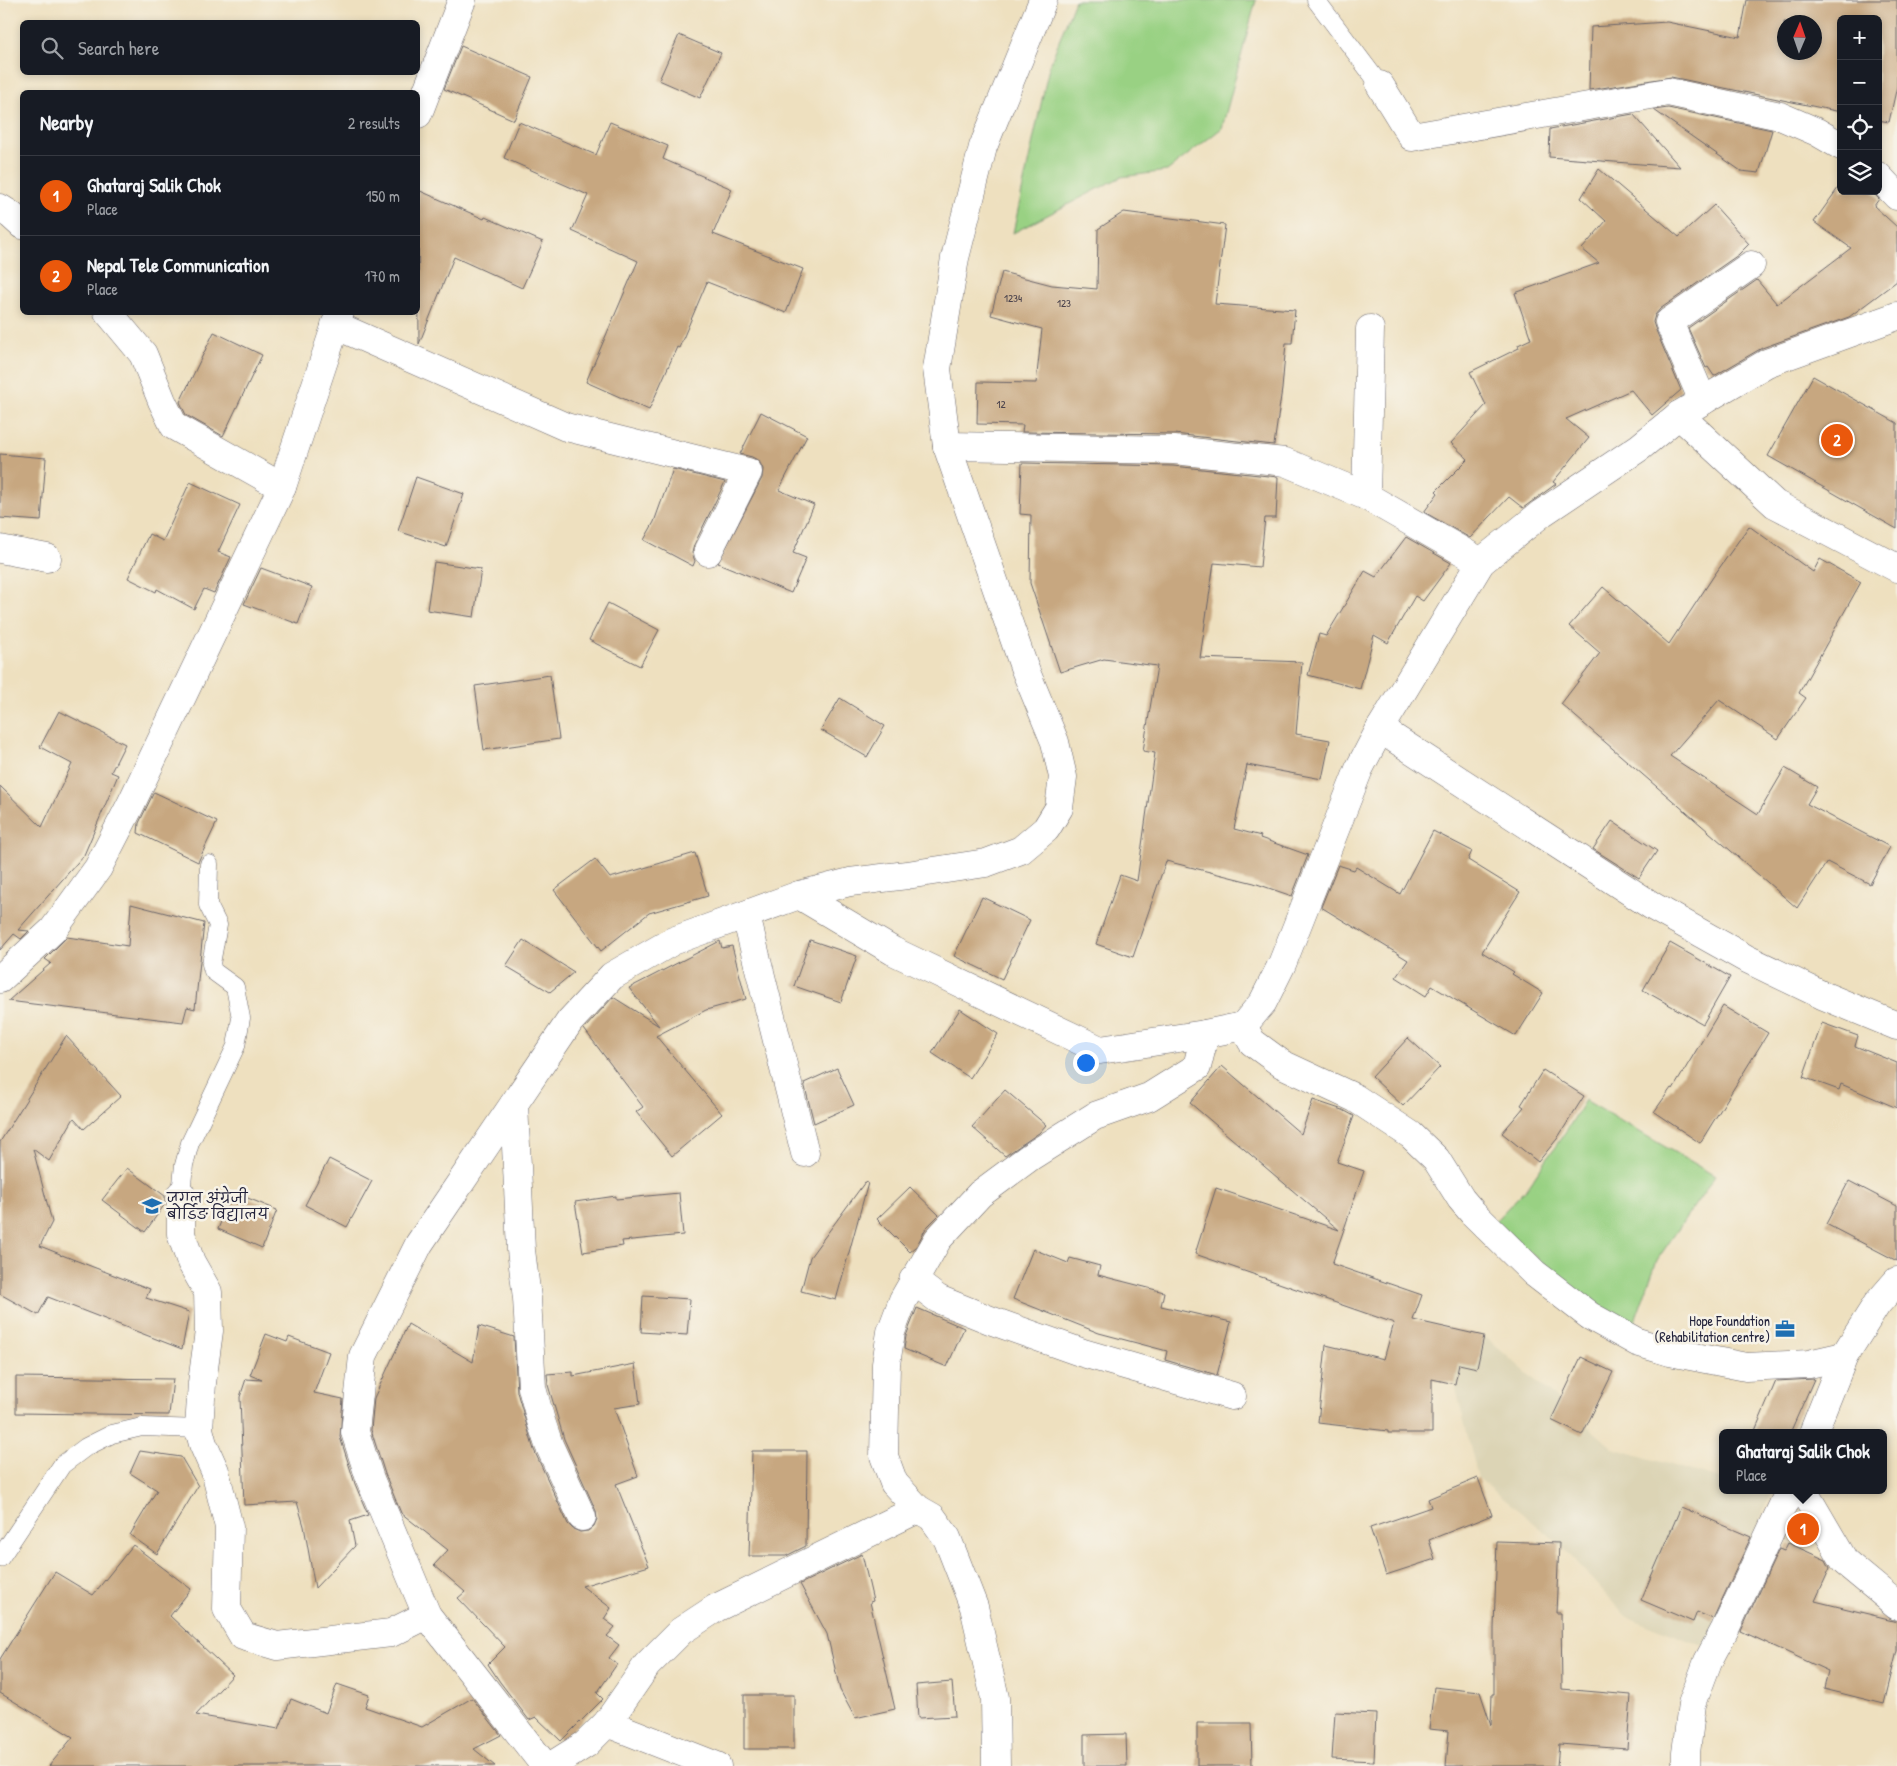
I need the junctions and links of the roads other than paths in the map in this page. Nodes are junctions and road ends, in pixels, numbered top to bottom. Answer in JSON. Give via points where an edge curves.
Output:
{"nodes":[{"id":1,"x":462,"y":0,"type":"edge"},
{"id":2,"x":1042,"y":0,"type":"edge"},
{"id":3,"x":1316,"y":0,"type":"edge"},
{"id":4,"x":1380,"y":85,"type":"joint"},
{"id":5,"x":420,"y":109,"type":"edge"},
{"id":6,"x":1837,"y":144,"type":"edge"},
{"id":7,"x":1882,"y":180,"type":"edge"},
{"id":8,"x":1897,"y":196,"type":"edge"},
{"id":9,"x":0,"y":208,"type":"edge"},
{"id":10,"x":20,"y":223,"type":"edge"},
{"id":11,"x":1751,"y":265,"type":"dead end"},
{"id":12,"x":110,"y":315,"type":"edge"},
{"id":13,"x":1897,"y":316,"type":"edge"},
{"id":14,"x":338,"y":319,"type":"edge"},
{"id":15,"x":1370,"y":329,"type":"dead end"},
{"id":16,"x":1691,"y":408,"type":"junction"},
{"id":17,"x":947,"y":446,"type":"junction"},
{"id":18,"x":282,"y":486,"type":"junction"},
{"id":19,"x":1366,"y":496,"type":"junction"},
{"id":20,"x":0,"y":548,"type":"edge"},
{"id":21,"x":708,"y":552,"type":"dead end"},
{"id":22,"x":47,"y":558,"type":"dead end"},
{"id":23,"x":1481,"y":562,"type":"junction"},
{"id":24,"x":1897,"y":568,"type":"edge"},
{"id":25,"x":1380,"y":729,"type":"junction"},
{"id":26,"x":209,"y":864,"type":"dead end"},
{"id":27,"x":799,"y":895,"type":"junction"},
{"id":28,"x":746,"y":916,"type":"junction"},
{"id":29,"x":0,"y":979,"type":"edge"},
{"id":30,"x":1243,"y":1026,"type":"junction"},
{"id":31,"x":1897,"y":1026,"type":"edge"},
{"id":32,"x":1205,"y":1034,"type":"junction"},
{"id":33,"x":514,"y":1104,"type":"junction"},
{"id":34,"x":805,"y":1153,"type":"dead end"},
{"id":35,"x":181,"y":1194,"type":"joint"},
{"id":36,"x":913,"y":1280,"type":"junction"},
{"id":37,"x":1897,"y":1281,"type":"edge"},
{"id":38,"x":1844,"y":1356,"type":"junction"},
{"id":39,"x":1232,"y":1396,"type":"dead end"},
{"id":40,"x":199,"y":1429,"type":"junction"},
{"id":41,"x":1816,"y":1429,"type":"edge"},
{"id":42,"x":1788,"y":1494,"type":"edge"},
{"id":43,"x":1805,"y":1494,"type":"edge"},
{"id":44,"x":918,"y":1509,"type":"junction"},
{"id":45,"x":582,"y":1517,"type":"dead end"},
{"id":46,"x":0,"y":1558,"type":"edge"},
{"id":47,"x":1897,"y":1605,"type":"edge"},
{"id":48,"x":427,"y":1615,"type":"junction"},
{"id":49,"x":608,"y":1723,"type":"junction"},
{"id":50,"x":545,"y":1766,"type":"edge"},
{"id":51,"x":551,"y":1766,"type":"edge"},
{"id":52,"x":717,"y":1766,"type":"edge"},
{"id":53,"x":996,"y":1766,"type":"edge"},
{"id":54,"x":1686,"y":1766,"type":"edge"}],
"edges":[{"from":1,"to":5,"type":"street"},
{"from":2,"to":17,"type":"street","via":[[984,147],[955,258],[937,369]]},
{"from":3,"to":4,"type":"lane"},
{"from":4,"to":6,"type":"street","via":[[1412,137],[1668,92],[1780,116]]},
{"from":7,"to":8,"type":"street"},
{"from":9,"to":10,"type":"street"},
{"from":11,"to":16,"type":"street","via":[[1669,322]]},
{"from":12,"to":18,"type":"street","via":[[143,354],[174,426]]},
{"from":13,"to":16,"type":"street","via":[[1767,363]]},
{"from":14,"to":18,"type":"street"},
{"from":14,"to":21,"type":"street","via":[[566,427],[748,472]]},
{"from":15,"to":19,"type":"street"},
{"from":16,"to":23,"type":"street","via":[[1640,447],[1542,513]]},
{"from":16,"to":24,"type":"street","via":[[1775,504]]},
{"from":17,"to":19,"type":"street","via":[[1174,450],[1285,462]]},
{"from":17,"to":27,"type":"street","via":[[1024,667],[1055,742],[1063,777],[1059,808],[1046,830],[1021,850],[986,863],[850,882]]},
{"from":18,"to":29,"type":"street","via":[[98,868],[53,930]]},
{"from":19,"to":23,"type":"street"},
{"from":20,"to":22,"type":"street"},
{"from":23,"to":25,"type":"street"},
{"from":25,"to":30,"type":"street","via":[[1358,769],[1282,964],[1263,1002]]},
{"from":25,"to":31,"type":"street","via":[[1654,907],[1745,958]]},
{"from":26,"to":35,"type":"lane","via":[[208,905],[218,925],[211,964],[213,971],[235,987],[241,1018],[236,1046],[190,1143]]},
{"from":27,"to":28,"type":"street"},
{"from":27,"to":32,"type":"street","via":[[893,951],[1100,1050]]},
{"from":28,"to":33,"type":"street","via":[[673,941],[612,976],[570,1021]]},
{"from":28,"to":34,"type":"street"},
{"from":30,"to":32,"type":"street"},
{"from":30,"to":38,"type":"street","via":[[1252,1042],[1282,1064],[1355,1098],[1411,1135],[1436,1160],[1473,1213],[1534,1273],[1590,1316],[1630,1338],[1670,1352],[1746,1366],[1808,1364]]},
{"from":32,"to":36,"type":"street","via":[[1197,1067],[1149,1097],[1096,1116],[1030,1157],[980,1194],[938,1239]]},
{"from":33,"to":45,"type":"street","via":[[532,1388],[549,1445]]},
{"from":33,"to":48,"type":"street","via":[[419,1244],[362,1356],[355,1432],[370,1478]]},
{"from":35,"to":40,"type":"street","via":[[181,1234],[191,1262],[208,1292],[209,1331]]},
{"from":36,"to":39,"type":"street","via":[[938,1299],[990,1320],[1083,1353]]},
{"from":36,"to":44,"type":"street","via":[[891,1332],[886,1364],[884,1456],[894,1484]]},
{"from":37,"to":38,"type":"street","via":[[1877,1304]]},
{"from":38,"to":41,"type":"street"},
{"from":40,"to":46,"type":"lane","via":[[142,1427],[112,1434],[86,1447],[62,1465]]},
{"from":40,"to":48,"type":"street","via":[[215,1471],[229,1527],[227,1609],[243,1636],[277,1646],[391,1633]]},
{"from":42,"to":54,"type":"street","via":[[1708,1660],[1692,1704]]},
{"from":43,"to":47,"type":"street","via":[[1845,1562]]},
{"from":44,"to":49,"type":"street","via":[[716,1608],[681,1631],[647,1665]]},
{"from":44,"to":53,"type":"street","via":[[932,1517],[947,1538],[974,1607],[995,1698]]},
{"from":48,"to":50,"type":"street"},
{"from":49,"to":51,"type":"street","via":[[586,1744]]},
{"from":49,"to":52,"type":"street"}]}
